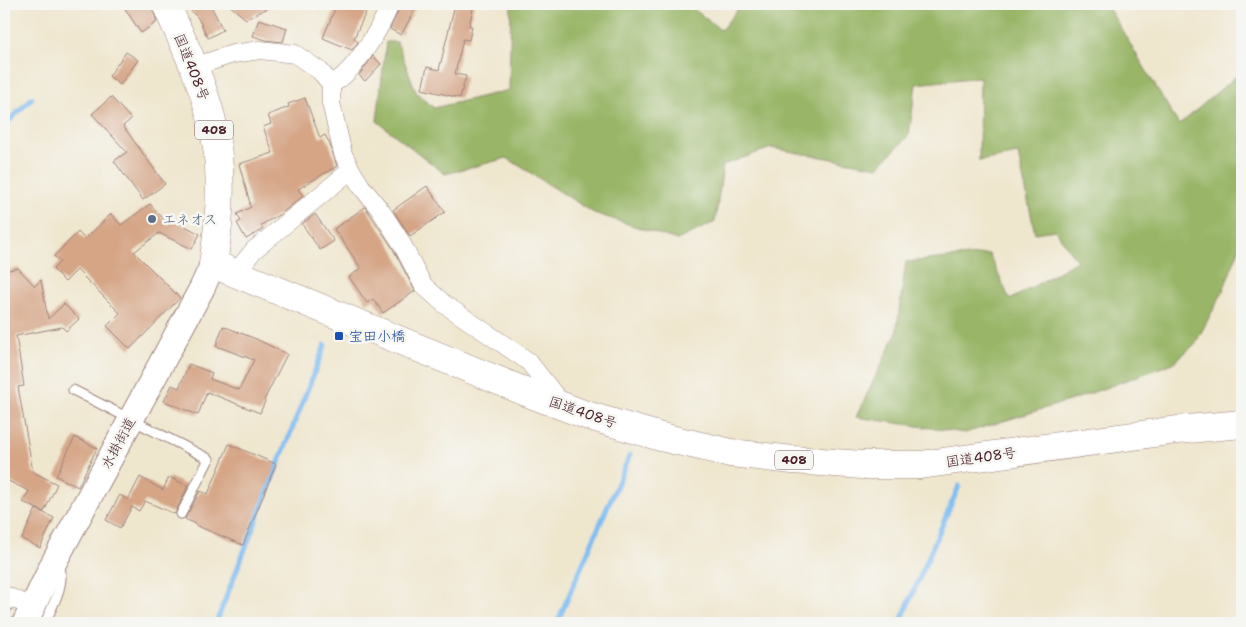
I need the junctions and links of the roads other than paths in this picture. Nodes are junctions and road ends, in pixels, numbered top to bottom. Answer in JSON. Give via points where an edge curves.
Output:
{"nodes":[{"id":1,"x":166,"y":4,"type":"edge"},
{"id":2,"x":390,"y":4,"type":"edge"},
{"id":3,"x":193,"y":67,"type":"junction"},
{"id":4,"x":331,"y":84,"type":"junction"},
{"id":5,"x":351,"y":170,"type":"junction"},
{"id":6,"x":224,"y":268,"type":"junction"},
{"id":7,"x":73,"y":390,"type":"dead end"},
{"id":8,"x":564,"y":407,"type":"junction"},
{"id":9,"x":131,"y":420,"type":"junction"},
{"id":10,"x":1242,"y":424,"type":"edge"},
{"id":11,"x":182,"y":514,"type":"dead end"},
{"id":12,"x":21,"y":610,"type":"edge"}],
"edges":[{"from":1,"to":3,"type":"highway","name":"国道408号","number":"408"},
{"from":2,"to":4,"type":"street","via":[[367,47],[338,81]]},
{"from":3,"to":4,"type":"street","via":[[233,54],[260,50],[296,54],[320,71]]},
{"from":3,"to":6,"type":"highway","name":"国道408号","number":"408","via":[[216,140]]},
{"from":4,"to":5,"type":"street","via":[[333,111],[343,154]]},
{"from":5,"to":6,"type":"street","via":[[254,250]]},
{"from":5,"to":8,"type":"street","via":[[382,211],[423,285],[444,304],[528,362]]},
{"from":6,"to":8,"type":"highway","name":"国道408号","number":"408"},
{"from":6,"to":9,"type":"main road","name":"水掛街道","via":[[202,288]]},
{"from":7,"to":9,"type":"lane"},
{"from":8,"to":10,"type":"highway","name":"国道408号","number":"408","via":[[661,437],[731,452],[862,465],[920,465]]},
{"from":9,"to":11,"type":"lane","via":[[209,458]]},
{"from":9,"to":12,"type":"main road","name":"水掛街道","via":[[53,564]]}]}
